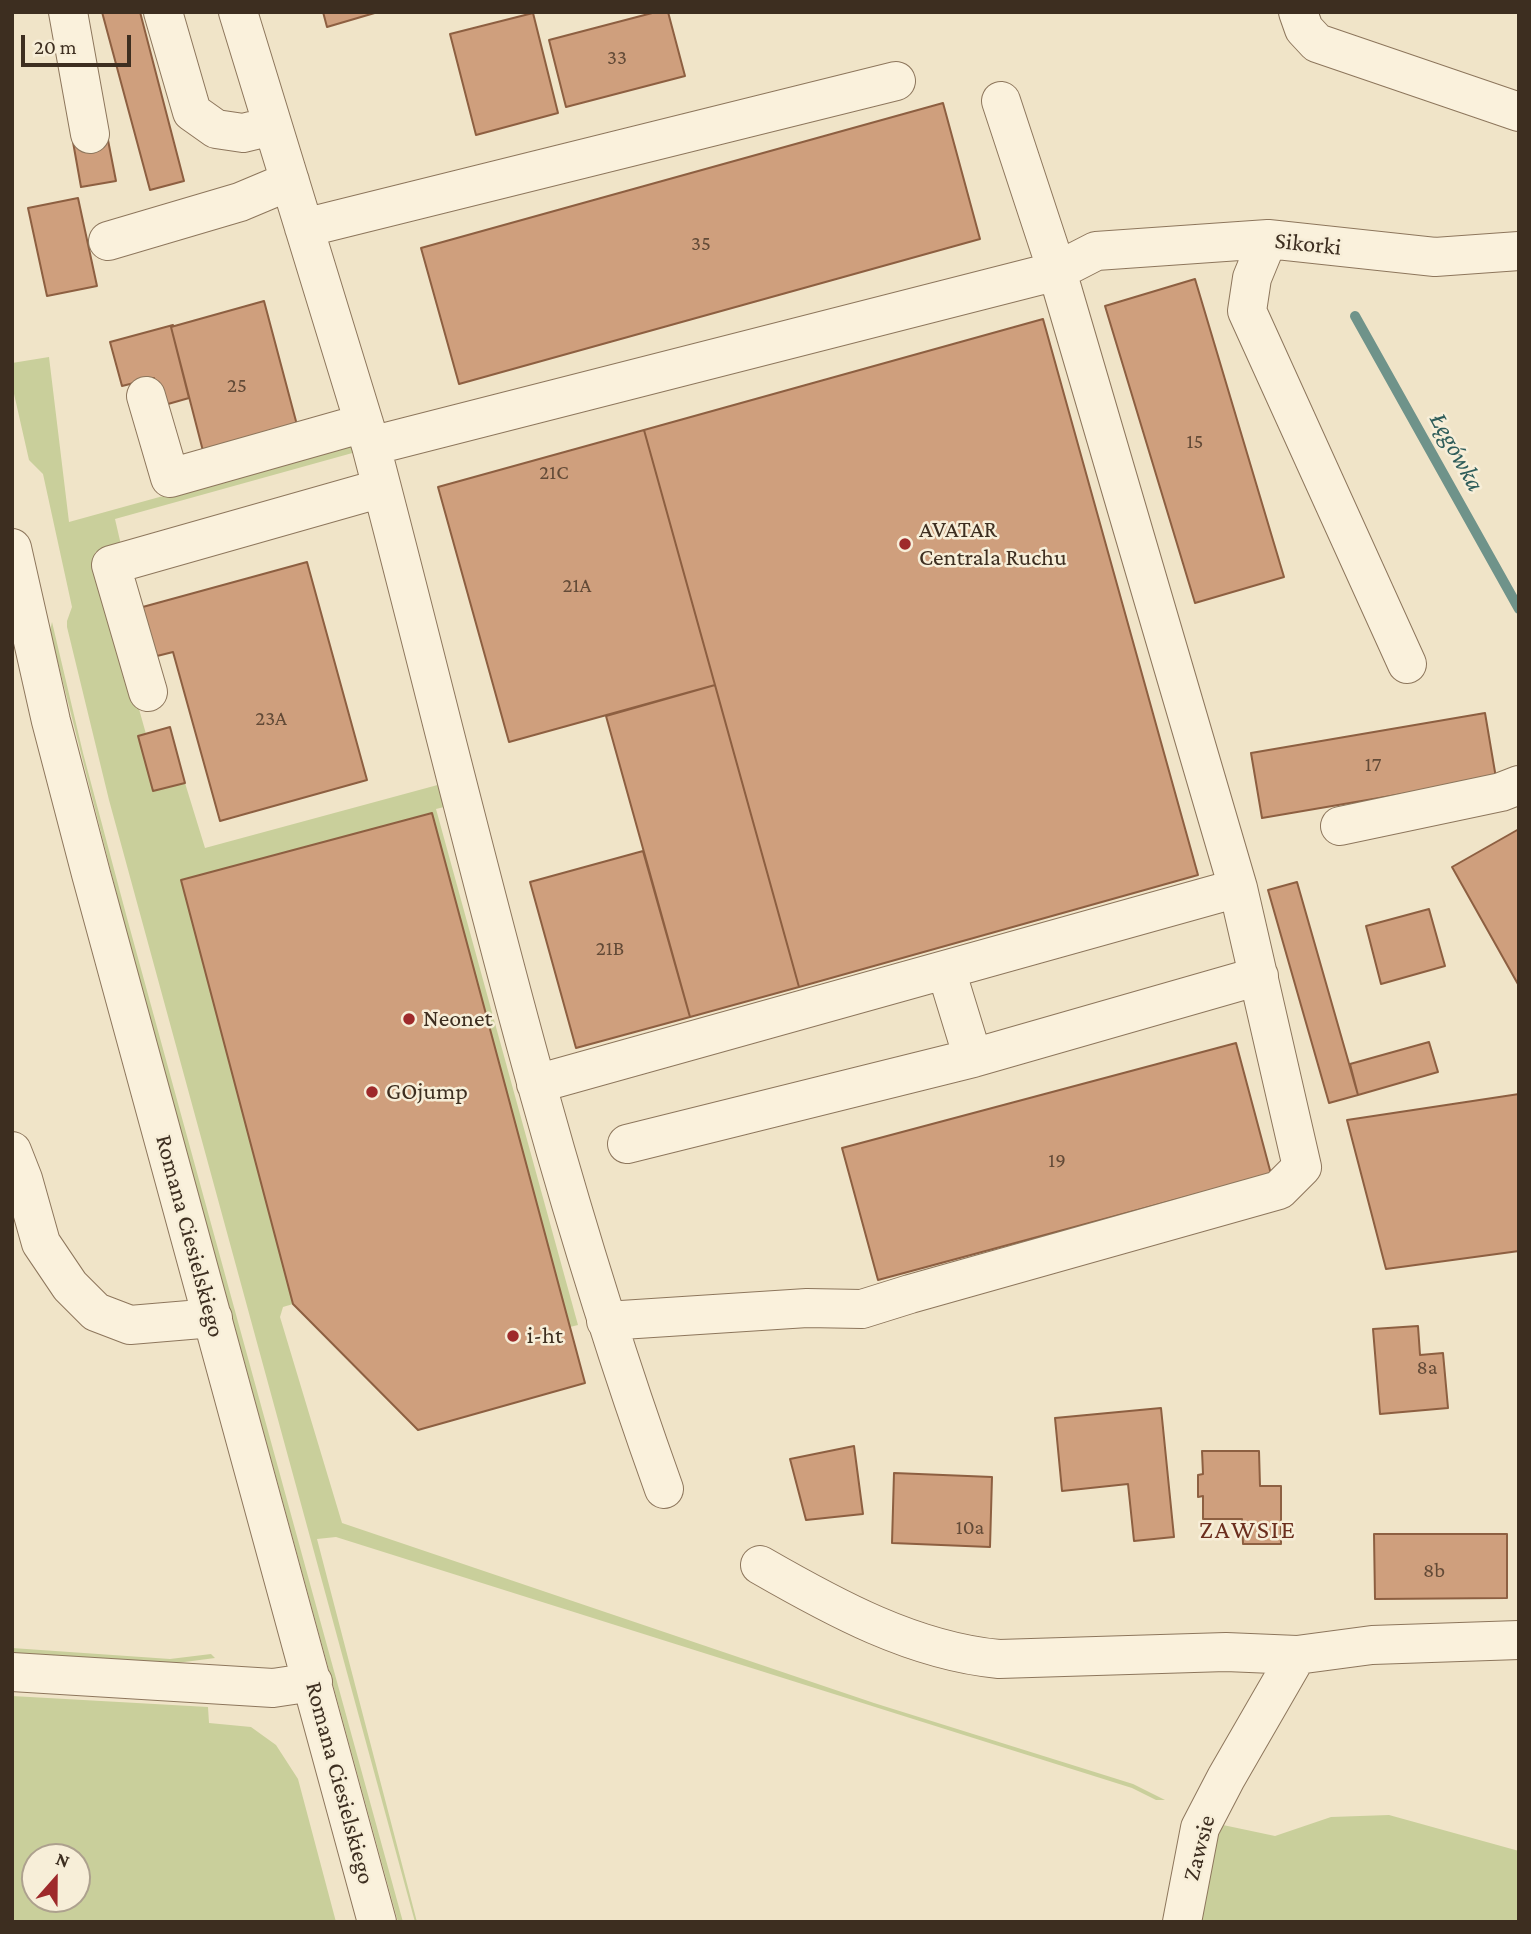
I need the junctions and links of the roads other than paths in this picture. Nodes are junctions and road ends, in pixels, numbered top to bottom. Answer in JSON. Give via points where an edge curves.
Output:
{"nodes":[{"id":1,"x":68,"y":12,"type":"edge"},
{"id":2,"x":163,"y":12,"type":"edge"},
{"id":3,"x":238,"y":12,"type":"edge"},
{"id":4,"x":1298,"y":12,"type":"edge"},
{"id":5,"x":896,"y":81,"type":"dead end"},
{"id":6,"x":1001,"y":100,"type":"dead end"},
{"id":7,"x":1519,"y":112,"type":"edge"},
{"id":8,"x":272,"y":127,"type":"junction"},
{"id":9,"x":90,"y":134,"type":"dead end"},
{"id":10,"x":290,"y":181,"type":"junction"},
{"id":11,"x":304,"y":228,"type":"junction"},
{"id":12,"x":1268,"y":239,"type":"junction"},
{"id":13,"x":108,"y":241,"type":"dead end"},
{"id":14,"x":1519,"y":251,"type":"edge"},
{"id":15,"x":1057,"y":271,"type":"junction"},
{"id":16,"x":146,"y":396,"type":"dead end"},
{"id":17,"x":368,"y":434,"type":"junction"},
{"id":18,"x":383,"y":488,"type":"junction"},
{"id":19,"x":14,"y":564,"type":"edge"},
{"id":20,"x":1407,"y":664,"type":"dead end"},
{"id":21,"x":148,"y":692,"type":"dead end"},
{"id":22,"x":1519,"y":785,"type":"edge"},
{"id":23,"x":1340,"y":826,"type":"dead end"},
{"id":24,"x":1238,"y":888,"type":"junction"},
{"id":25,"x":946,"y":970,"type":"junction"},
{"id":26,"x":1259,"y":976,"type":"junction"},
{"id":27,"x":973,"y":1058,"type":"junction"},
{"id":28,"x":536,"y":1084,"type":"junction"},
{"id":29,"x":627,"y":1144,"type":"dead end"},
{"id":30,"x":12,"y":1152,"type":"edge"},
{"id":31,"x":213,"y":1318,"type":"junction"},
{"id":32,"x":606,"y":1321,"type":"junction"},
{"id":33,"x":664,"y":1489,"type":"dead end"},
{"id":34,"x":760,"y":1565,"type":"dead end"},
{"id":35,"x":1519,"y":1640,"type":"edge"},
{"id":36,"x":1297,"y":1655,"type":"junction"},
{"id":37,"x":12,"y":1672,"type":"edge"},
{"id":38,"x":313,"y":1682,"type":"junction"},
{"id":39,"x":377,"y":1922,"type":"edge"},
{"id":40,"x":1182,"y":1922,"type":"edge"}],
"edges":[{"from":1,"to":9,"type":"street"},
{"from":2,"to":8,"type":"street","via":[[192,112],[216,130],[243,133]]},
{"from":3,"to":8,"type":"street"},
{"from":4,"to":7,"type":"street","via":[[1304,29],[1317,43]]},
{"from":5,"to":11,"type":"street"},
{"from":6,"to":15,"type":"street"},
{"from":8,"to":10,"type":"street"},
{"from":10,"to":11,"type":"street"},
{"from":10,"to":13,"type":"street","via":[[240,202]]},
{"from":11,"to":17,"type":"street"},
{"from":12,"to":14,"type":"street","name":"Sikorki","via":[[1435,257]]},
{"from":12,"to":15,"type":"street","name":"Sikorki","via":[[1096,251]]},
{"from":12,"to":20,"type":"street","via":[[1252,278],[1247,311]]},
{"from":15,"to":17,"type":"street"},
{"from":15,"to":24,"type":"street"},
{"from":16,"to":17,"type":"street","via":[[170,478]]},
{"from":17,"to":18,"type":"street"},
{"from":18,"to":21,"type":"street","via":[[111,565]]},
{"from":18,"to":28,"type":"street"},
{"from":19,"to":31,"type":"street","name":"Romana Ciesielskiego","via":[[91,874]]},
{"from":22,"to":23,"type":"street"},
{"from":24,"to":25,"type":"street"},
{"from":24,"to":26,"type":"street"},
{"from":25,"to":27,"type":"street"},
{"from":25,"to":28,"type":"street"},
{"from":26,"to":27,"type":"street"},
{"from":26,"to":32,"type":"street","via":[[1302,1167],[1279,1190],[862,1309],[807,1308]]},
{"from":27,"to":29,"type":"street"},
{"from":28,"to":32,"type":"street"},
{"from":30,"to":31,"type":"street","via":[[41,1243],[70,1286],[96,1312],[130,1325]]},
{"from":31,"to":38,"type":"street","name":"Romana Ciesielskiego"},
{"from":32,"to":33,"type":"street"},
{"from":34,"to":36,"type":"street","via":[[842,1611],[935,1646],[982,1657]]},
{"from":35,"to":36,"type":"street","via":[[1373,1644]]},
{"from":36,"to":40,"type":"street","name":"Zawsie","via":[[1200,1828]]},
{"from":37,"to":38,"type":"street","via":[[273,1688]]},
{"from":38,"to":39,"type":"street","name":"Romana Ciesielskiego"}]}
